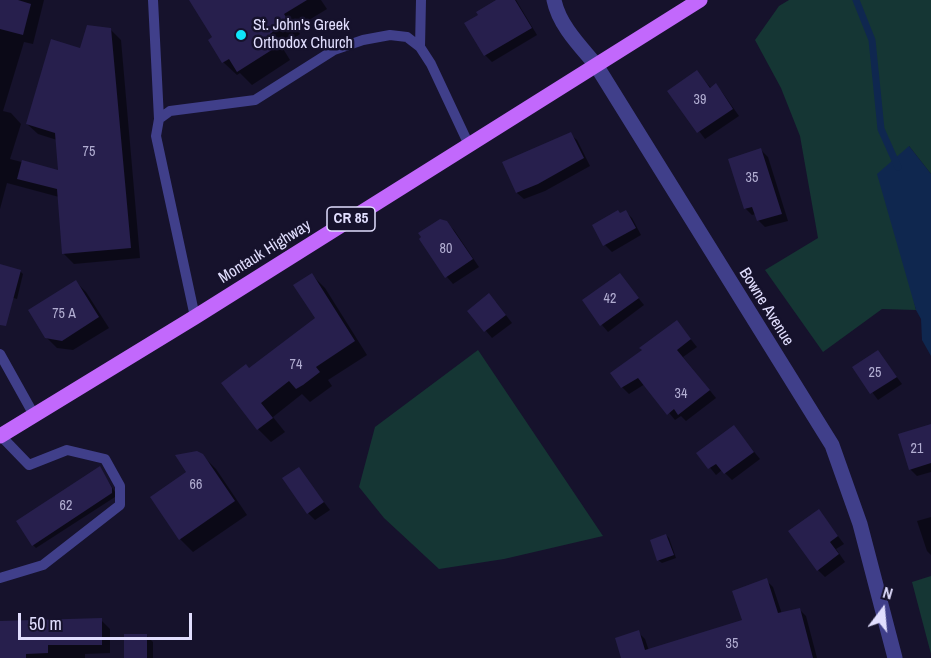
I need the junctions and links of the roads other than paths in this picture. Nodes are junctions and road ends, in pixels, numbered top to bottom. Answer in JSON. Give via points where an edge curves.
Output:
{"nodes":[{"id":1,"x":153,"y":0,"type":"edge"},
{"id":2,"x":421,"y":0,"type":"edge"},
{"id":3,"x":554,"y":0,"type":"edge"},
{"id":4,"x":700,"y":0,"type":"edge"},
{"id":5,"x":420,"y":47,"type":"junction"},
{"id":6,"x":596,"y":65,"type":"junction"},
{"id":7,"x":159,"y":119,"type":"junction"},
{"id":8,"x":469,"y":145,"type":"junction"},
{"id":9,"x":195,"y":317,"type":"junction"},
{"id":10,"x":0,"y":354,"type":"edge"},
{"id":11,"x":34,"y":415,"type":"junction"},
{"id":12,"x":1,"y":436,"type":"edge"},
{"id":13,"x":0,"y":578,"type":"edge"},
{"id":14,"x":895,"y":658,"type":"edge"}],
"edges":[{"from":1,"to":7,"type":"lane"},
{"from":2,"to":5,"type":"lane"},
{"from":3,"to":6,"type":"street","name":"Bowne Avenue","via":[[571,34]]},
{"from":4,"to":6,"type":"main road","name":"Montauk Highway","number":"CR 85"},
{"from":5,"to":7,"type":"lane","via":[[407,37],[390,35],[363,40],[334,50],[255,100],[170,111]]},
{"from":5,"to":8,"type":"lane"},
{"from":6,"to":8,"type":"main road","name":"Montauk Highway","number":"CR 85"},
{"from":6,"to":14,"type":"street","name":"Bowne Avenue","via":[[832,445],[860,524]]},
{"from":7,"to":9,"type":"lane","via":[[156,136]]},
{"from":8,"to":9,"type":"main road","name":"Montauk Highway","number":"CR 85"},
{"from":9,"to":11,"type":"main road","name":"Montauk Highway","number":"CR 85"},
{"from":10,"to":11,"type":"lane"},
{"from":11,"to":12,"type":"main road","name":"Montauk Highway","number":"CR 85"},
{"from":12,"to":13,"type":"lane","via":[[29,465],[67,450],[105,459],[120,486],[120,505],[43,565]]}]}
